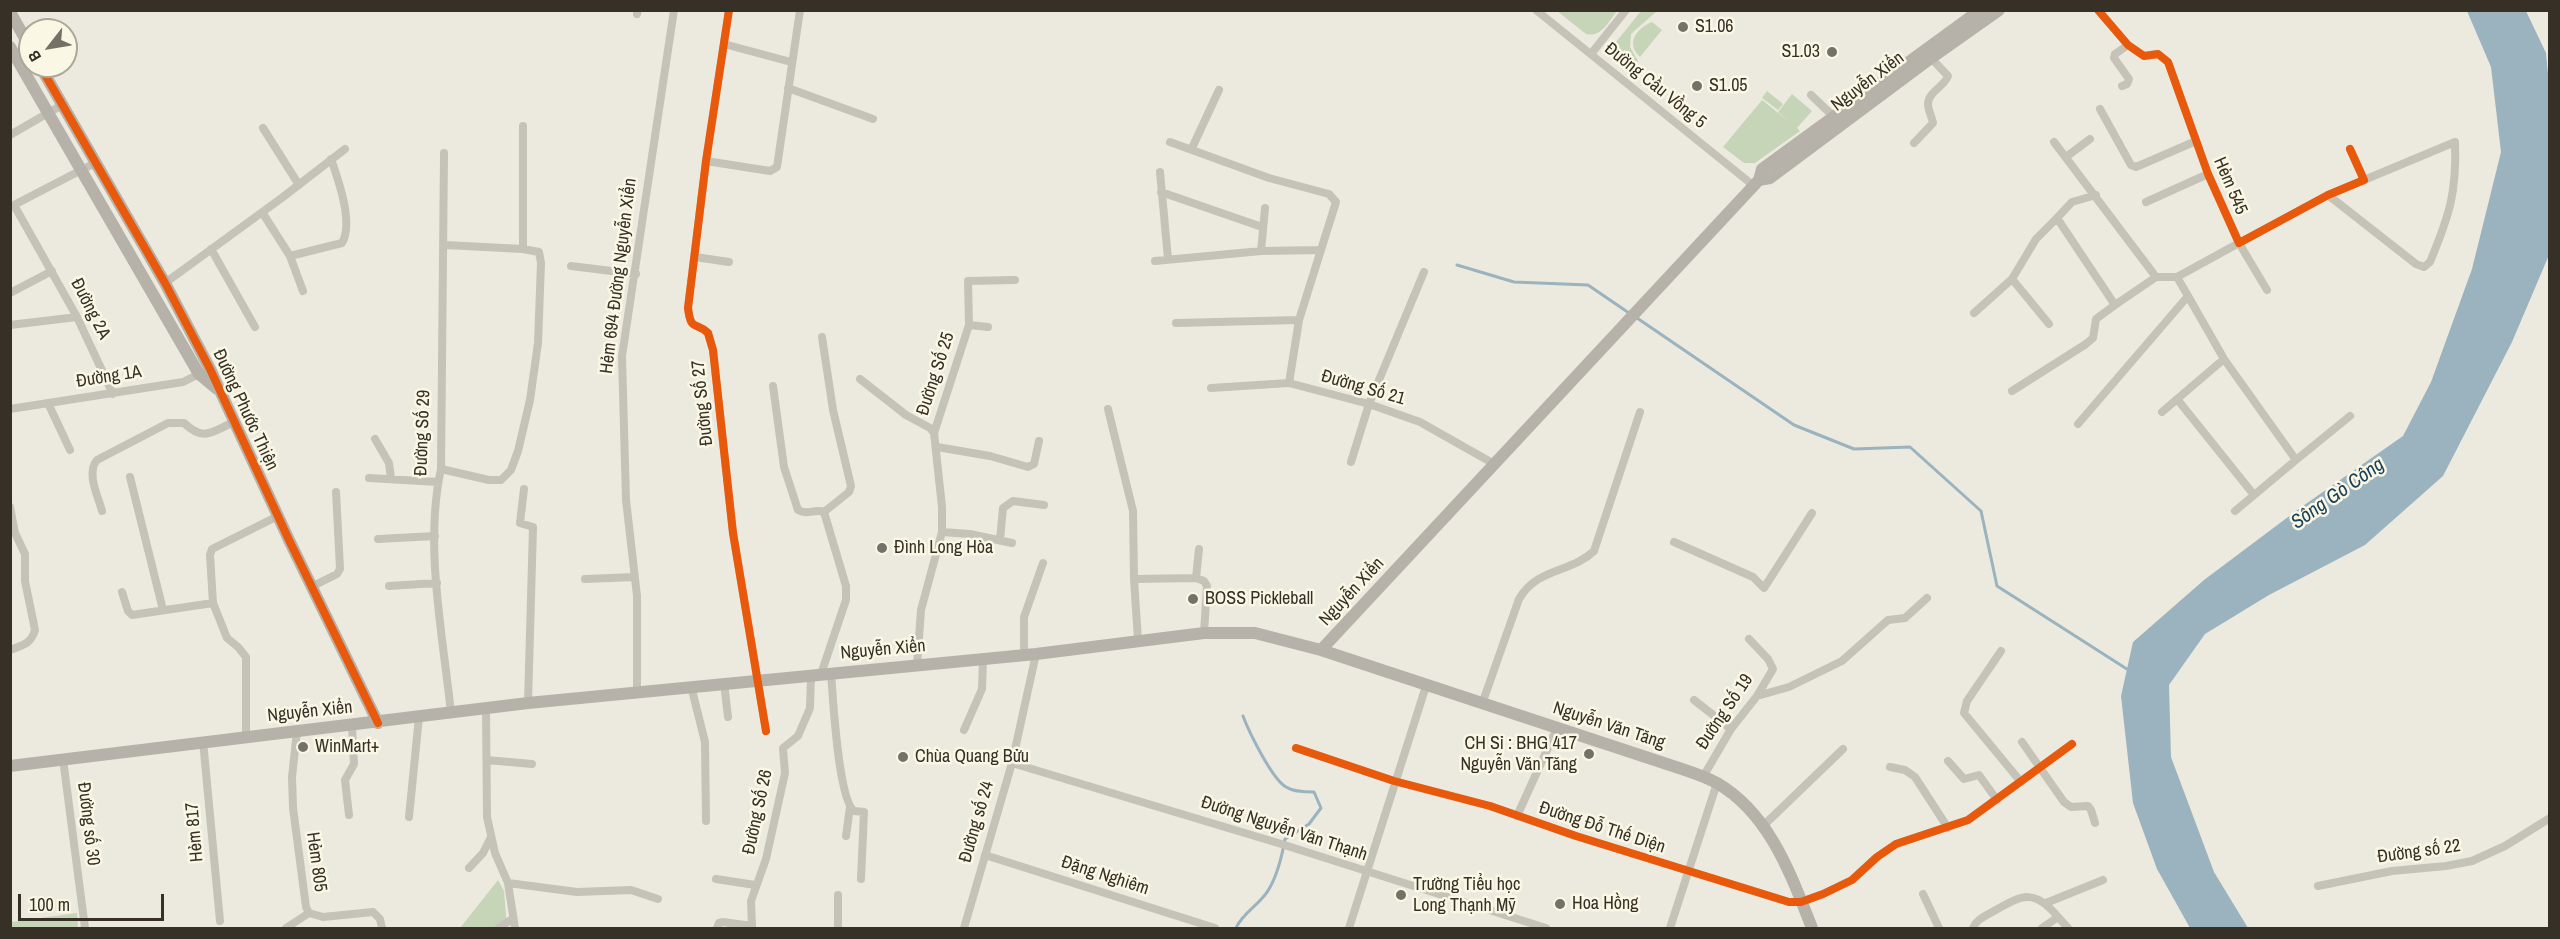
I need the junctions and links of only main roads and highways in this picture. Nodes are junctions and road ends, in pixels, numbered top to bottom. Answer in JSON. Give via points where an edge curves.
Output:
{"nodes":[{"id":1,"x":1980,"y":10,"type":"edge"},
{"id":2,"x":1999,"y":10,"type":"edge"},
{"id":3,"x":10,"y":12,"type":"edge"},
{"id":4,"x":18,"y":26,"type":"edge"},
{"id":5,"x":10,"y":47,"type":"edge"},
{"id":6,"x":47,"y":78,"type":"edge"},
{"id":7,"x":1756,"y":183,"type":"junction"},
{"id":8,"x":204,"y":371,"type":"junction"},
{"id":9,"x":1321,"y":650,"type":"junction"},
{"id":10,"x":378,"y":723,"type":"junction"},
{"id":11,"x":10,"y":766,"type":"edge"},
{"id":12,"x":1812,"y":928,"type":"edge"}],
"edges":[{"from":1,"to":7,"type":"main road","name":"Nguyễn Xiển","via":[[1762,169]]},
{"from":2,"to":7,"type":"main road","name":"Nguyễn Xiển","via":[[1770,178]]},
{"from":3,"to":4,"type":"main road"},
{"from":5,"to":8,"type":"main road","name":"Đường Phước Thiện"},
{"from":6,"to":8,"type":"main road","name":"Đường Phước Thiện","via":[[165,283]]},
{"from":7,"to":9,"type":"main road","name":"Nguyễn Xiển"},
{"from":8,"to":10,"type":"main road","name":"Đường Phước Thiện","via":[[220,392]]},
{"from":9,"to":10,"type":"main road","name":"Nguyễn Xiển","via":[[1255,633],[1204,633],[983,659],[528,703]]},
{"from":9,"to":12,"type":"main road","name":"Nguyễn Văn Tăng","via":[[1717,783],[1750,810],[1777,847]]},
{"from":10,"to":11,"type":"main road","name":"Nguyễn Xiển"}]}
